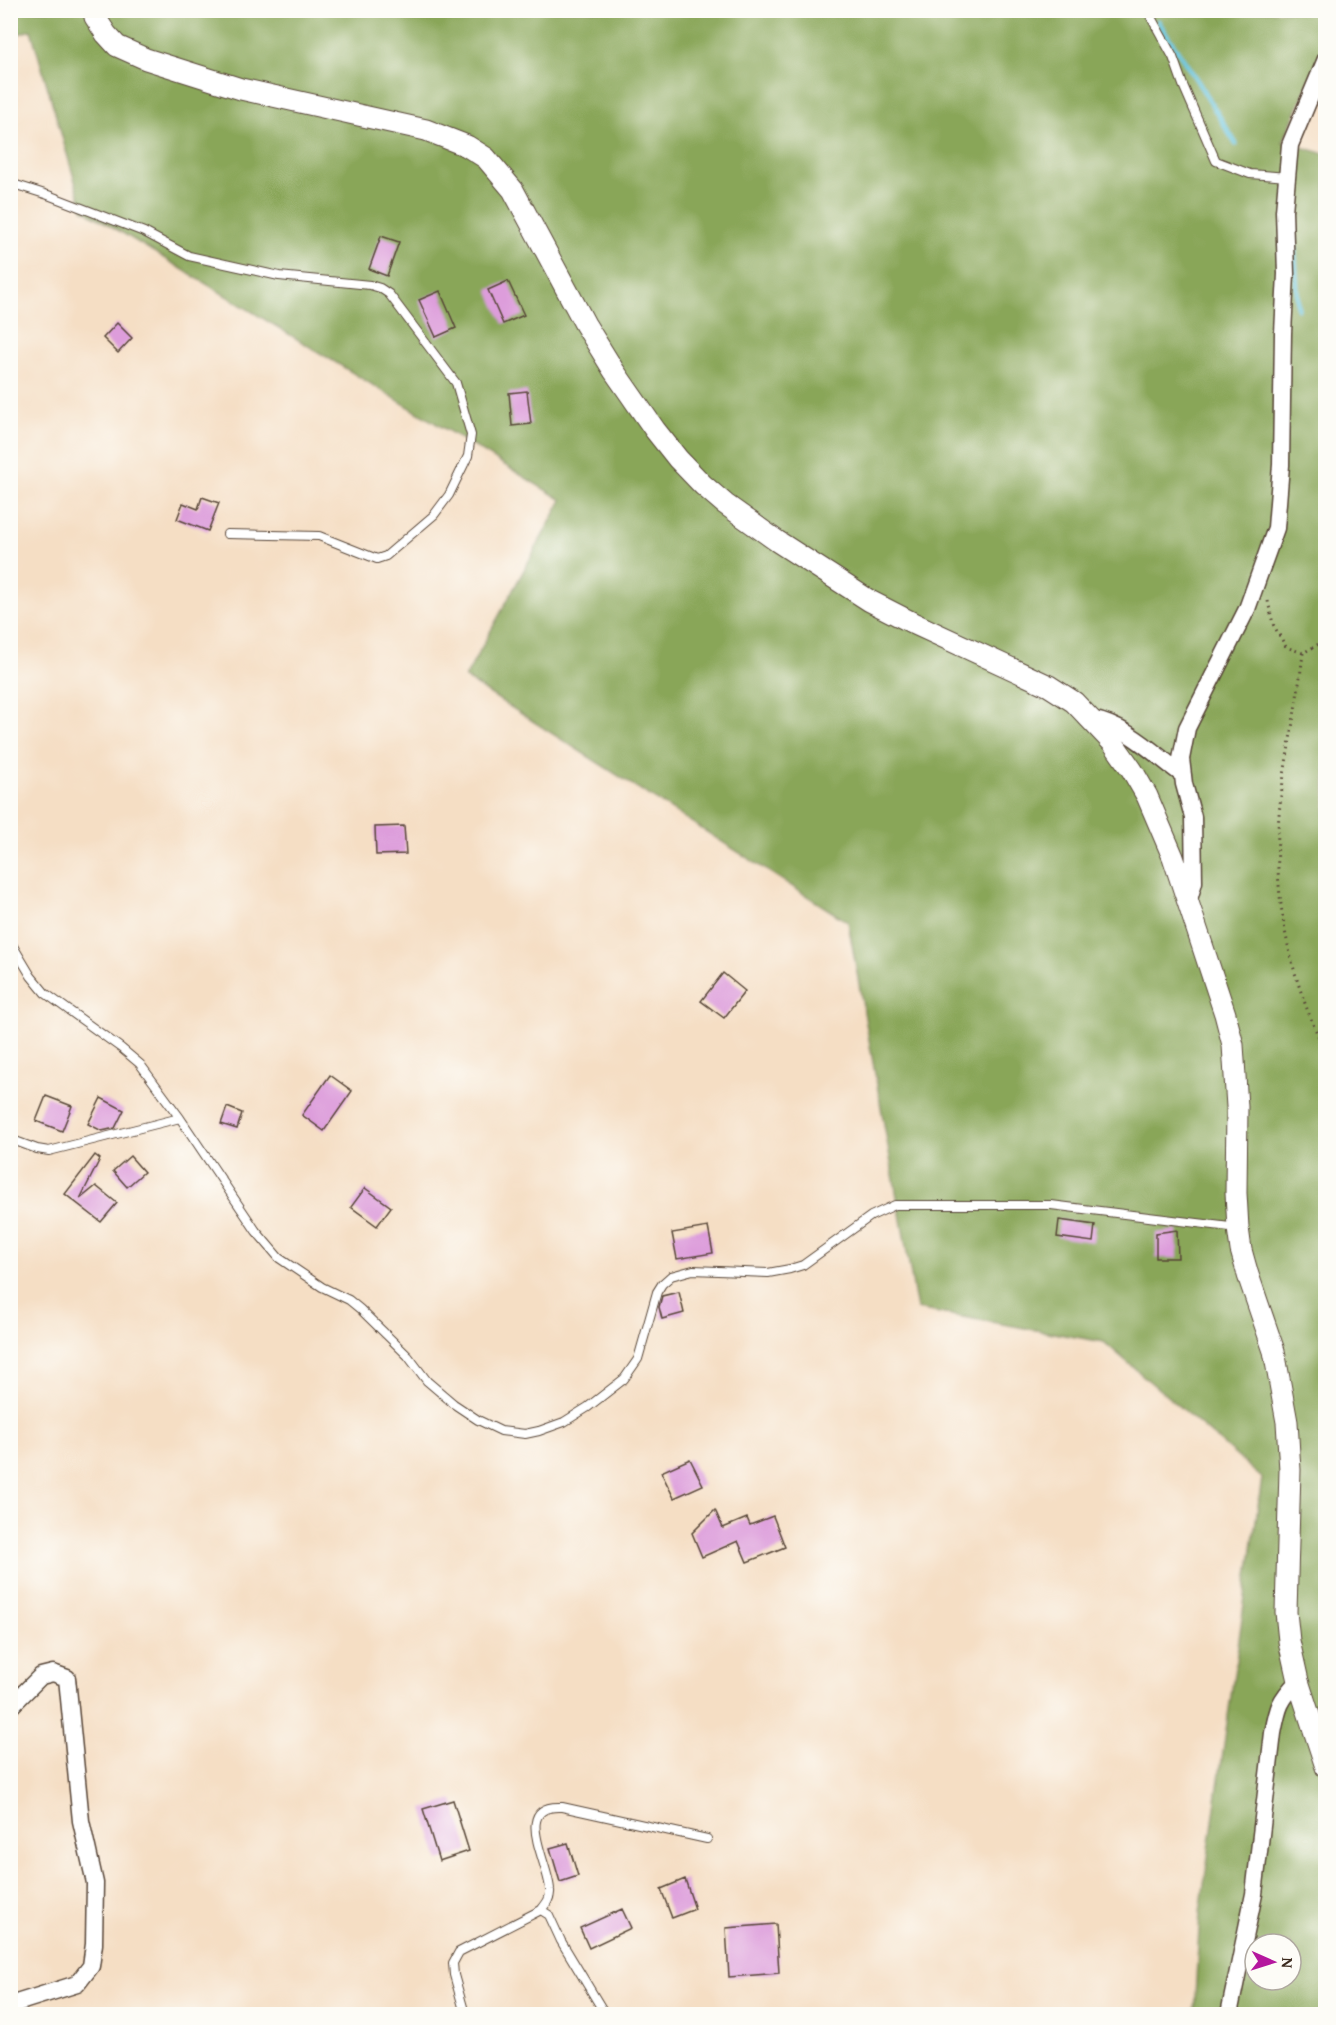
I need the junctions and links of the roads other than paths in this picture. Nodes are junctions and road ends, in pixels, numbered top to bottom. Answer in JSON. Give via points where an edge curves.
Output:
{"nodes":[{"id":1,"x":94,"y":10,"type":"edge"},
{"id":2,"x":1147,"y":10,"type":"edge"},
{"id":3,"x":1326,"y":59,"type":"edge"},
{"id":4,"x":1287,"y":177,"type":"junction"},
{"id":5,"x":10,"y":183,"type":"edge"},
{"id":6,"x":227,"y":534,"type":"dead end"},
{"id":7,"x":1091,"y":718,"type":"junction"},
{"id":8,"x":1183,"y":775,"type":"junction"},
{"id":9,"x":1188,"y":903,"type":"junction"},
{"id":10,"x":10,"y":941,"type":"edge"},
{"id":11,"x":180,"y":1118,"type":"junction"},
{"id":12,"x":10,"y":1138,"type":"edge"},
{"id":13,"x":1238,"y":1228,"type":"junction"},
{"id":14,"x":1298,"y":1681,"type":"junction"},
{"id":15,"x":10,"y":1707,"type":"edge"},
{"id":16,"x":1326,"y":1767,"type":"edge"},
{"id":17,"x":707,"y":1839,"type":"dead end"},
{"id":18,"x":541,"y":1911,"type":"junction"},
{"id":19,"x":10,"y":2005,"type":"edge"},
{"id":20,"x":465,"y":2014,"type":"edge"},
{"id":21,"x":605,"y":2014,"type":"edge"},
{"id":22,"x":1229,"y":2014,"type":"edge"}],
"edges":[{"from":1,"to":7,"type":"street","via":[[117,46],[146,59],[241,89],[426,130],[486,158],[513,190],[614,371],[655,430],[703,485],[777,541],[870,601],[1049,686]]},
{"from":2,"to":4,"type":"lane","via":[[1173,57],[1216,160],[1250,174]]},
{"from":3,"to":4,"type":"street","via":[[1290,145]]},
{"from":4,"to":8,"type":"street","via":[[1276,528],[1247,609],[1187,728],[1181,759]]},
{"from":5,"to":6,"type":"lane","via":[[144,232],[189,256],[279,276],[380,288],[389,294],[456,382],[471,435],[468,456],[449,495],[434,515],[386,556],[377,559],[319,536]]},
{"from":7,"to":8,"type":"street","via":[[1143,743]]},
{"from":7,"to":9,"type":"street","via":[[1113,743],[1147,796]]},
{"from":8,"to":9,"type":"street","via":[[1194,817],[1194,882]]},
{"from":9,"to":13,"type":"street","via":[[1233,1045]]},
{"from":10,"to":11,"type":"lane","via":[[37,985],[140,1064]]},
{"from":11,"to":12,"type":"lane","via":[[49,1151]]},
{"from":11,"to":13,"type":"lane","via":[[256,1231],[279,1258],[360,1309],[408,1356],[426,1381],[454,1404],[489,1425],[512,1433],[525,1434],[564,1422],[624,1379],[638,1359],[657,1292],[671,1276],[693,1270],[768,1273],[803,1265],[871,1216],[895,1205],[1051,1205]]},
{"from":13,"to":14,"type":"street","via":[[1248,1275],[1274,1351],[1287,1422],[1290,1470],[1286,1612]]},
{"from":14,"to":16,"type":"street"},
{"from":14,"to":22,"type":"street","via":[[1283,1696],[1273,1733],[1254,1894]]},
{"from":15,"to":19,"type":"street","via":[[41,1676],[53,1673],[66,1677],[81,1821],[95,1883],[91,1966],[77,1984]]},
{"from":17,"to":18,"type":"lane","via":[[562,1807],[543,1809],[535,1819],[535,1830],[550,1890]]},
{"from":18,"to":20,"type":"lane","via":[[459,1952],[453,1963],[454,1975]]},
{"from":18,"to":21,"type":"lane","via":[[549,1915]]}]}
